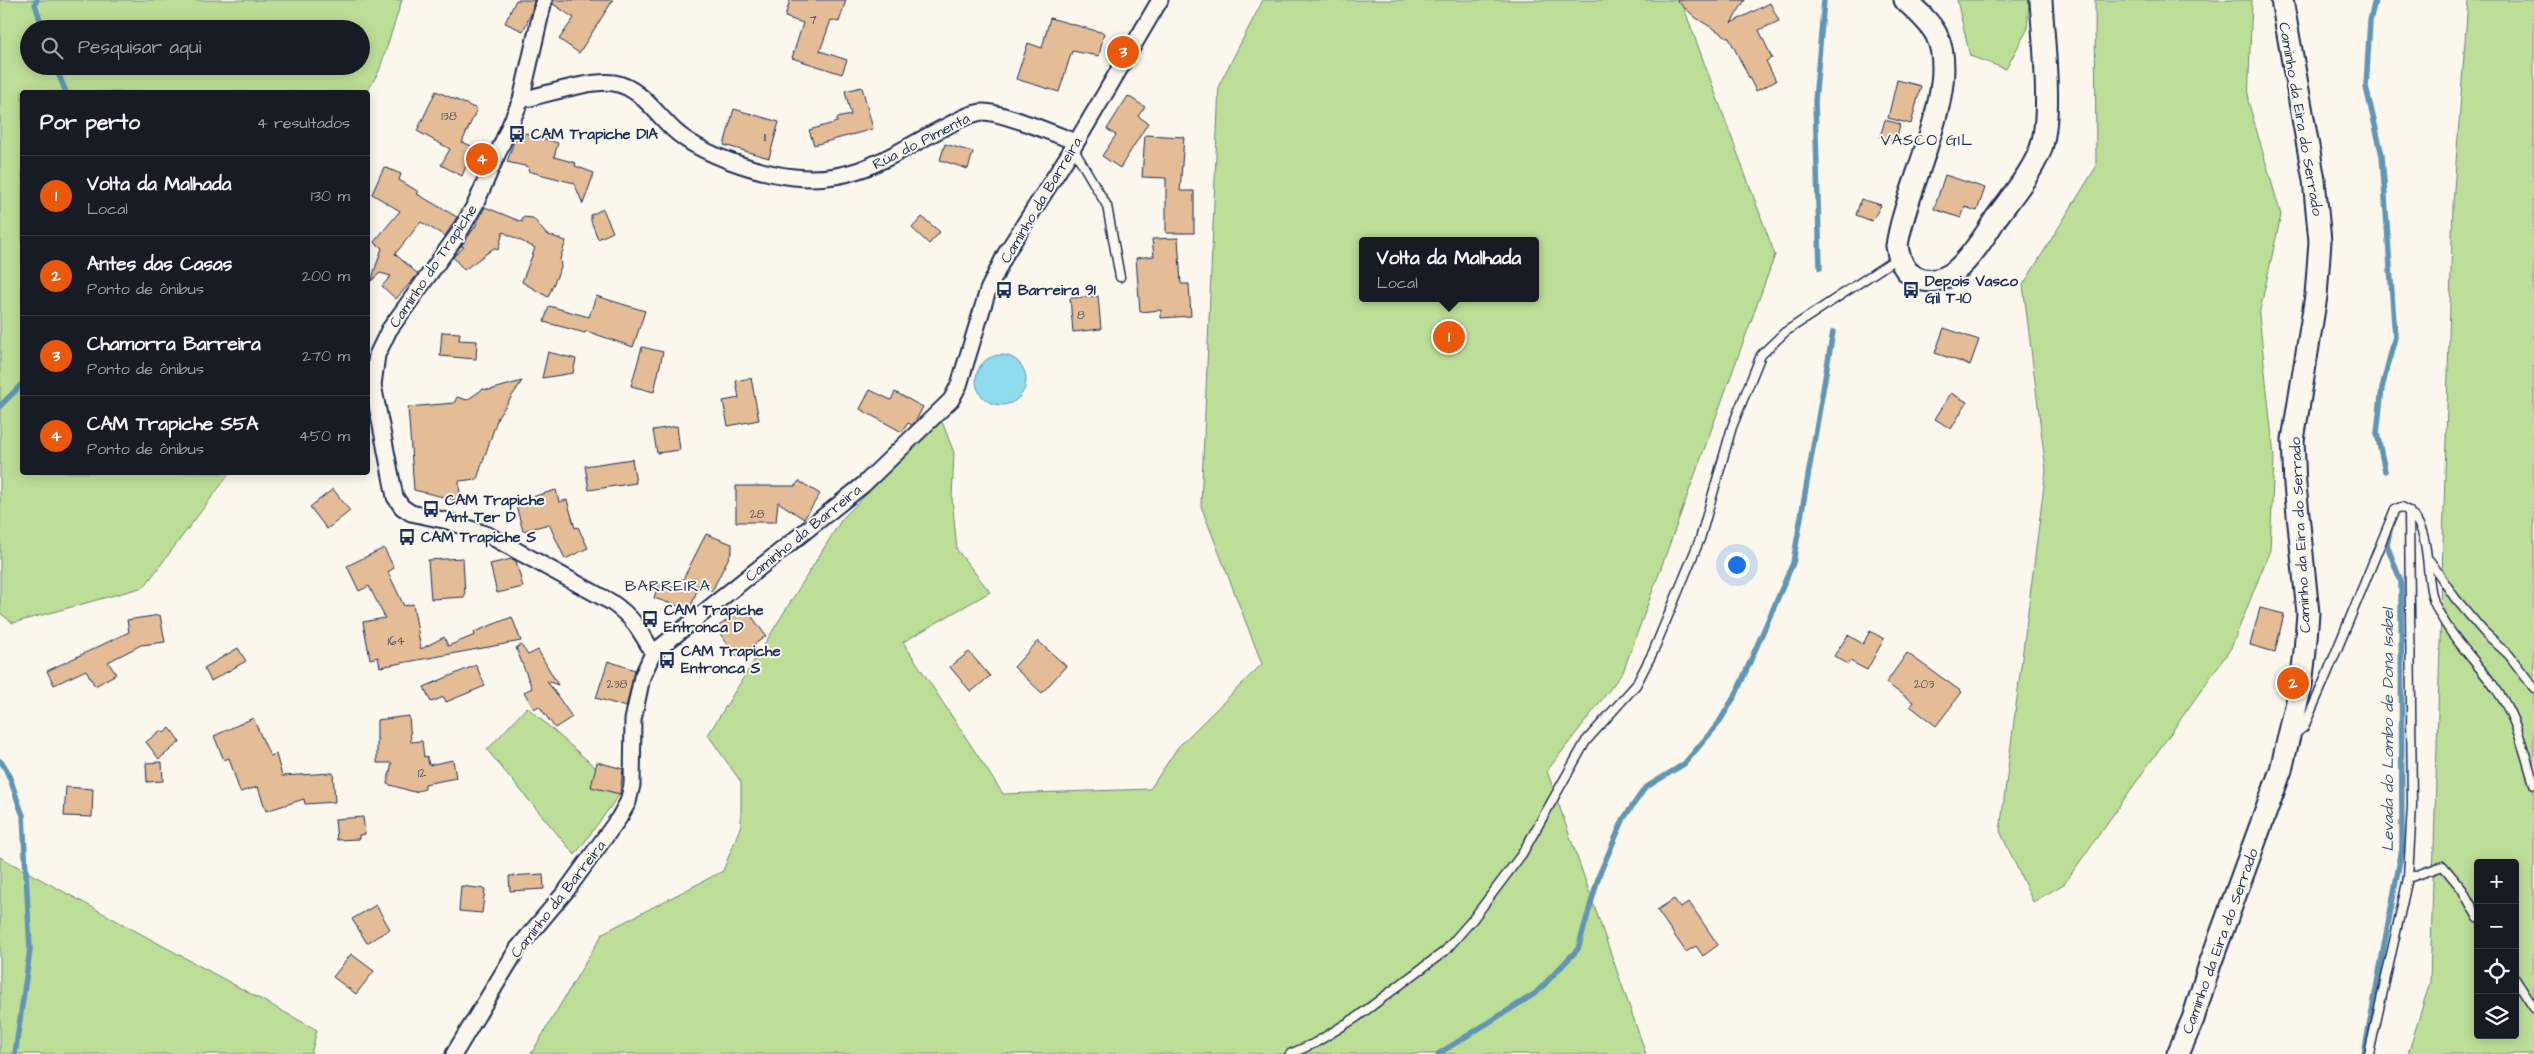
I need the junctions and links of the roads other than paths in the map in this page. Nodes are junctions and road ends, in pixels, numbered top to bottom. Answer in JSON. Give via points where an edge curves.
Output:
{"nodes":[{"id":1,"x":544,"y":0,"type":"edge"},
{"id":2,"x":1160,"y":0,"type":"edge"},
{"id":3,"x":1905,"y":0,"type":"edge"},
{"id":4,"x":2041,"y":0,"type":"edge"},
{"id":5,"x":2282,"y":0,"type":"edge"},
{"id":6,"x":521,"y":100,"type":"junction"},
{"id":7,"x":1075,"y":145,"type":"junction"},
{"id":8,"x":1898,"y":257,"type":"junction"},
{"id":9,"x":1120,"y":277,"type":"dead end"},
{"id":10,"x":2409,"y":511,"type":"junction"},
{"id":11,"x":2428,"y":559,"type":"junction"},
{"id":12,"x":653,"y":653,"type":"junction"},
{"id":13,"x":2534,"y":688,"type":"edge"},
{"id":14,"x":2289,"y":739,"type":"junction"},
{"id":15,"x":2534,"y":784,"type":"edge"},
{"id":16,"x":2408,"y":878,"type":"junction"},
{"id":17,"x":2474,"y":911,"type":"edge"},
{"id":18,"x":2519,"y":985,"type":"edge"},
{"id":19,"x":2534,"y":1008,"type":"edge"},
{"id":20,"x":454,"y":1054,"type":"edge"},
{"id":21,"x":1290,"y":1054,"type":"edge"},
{"id":22,"x":2178,"y":1054,"type":"edge"},
{"id":23,"x":2369,"y":1054,"type":"edge"}],
"edges":[{"from":1,"to":6,"type":"street","name":"Caminho do Trapiche"},
{"from":2,"to":7,"type":"street","name":"Caminho da Barreira"},
{"from":3,"to":8,"type":"main road","via":[[1936,34],[1943,64],[1940,94],[1899,236]]},
{"from":4,"to":8,"type":"main road","via":[[2046,131],[2039,153],[1987,234],[1954,272],[1939,280],[1918,279],[1903,267]]},
{"from":5,"to":14,"type":"main road","name":"Caminho da Eira do Serrado","via":[[2314,180],[2320,241],[2316,296],[2293,440],[2308,613],[2300,685]]},
{"from":6,"to":7,"type":"street","name":"Rùa do Pimenta","via":[[614,83],[631,90],[696,146],[760,170],[794,177],[823,178],[851,174],[882,162],[967,116],[983,112]]},
{"from":6,"to":12,"type":"street","name":"Caminho do Trapiche","via":[[476,203],[459,233],[389,330],[377,355],[373,385],[395,498],[411,512],[488,535],[611,602],[639,627]]},
{"from":7,"to":9,"type":"lane","via":[[1107,206]]},
{"from":7,"to":12,"type":"street","name":"Caminho da Barreira","via":[[1006,254],[988,290],[959,385],[951,400],[863,485]]},
{"from":8,"to":21,"type":"lane","via":[[1786,332],[1762,354],[1732,427],[1700,539],[1636,685],[1586,741],[1522,854],[1473,919],[1445,951],[1357,1018]]},
{"from":10,"to":11,"type":"lane","via":[[2420,527]]},
{"from":10,"to":14,"type":"lane","via":[[2395,509],[2304,727]]},
{"from":10,"to":16,"type":"lane","via":[[2412,805]]},
{"from":11,"to":13,"type":"lane","via":[[2455,598],[2509,655]]},
{"from":11,"to":15,"type":"lane","via":[[2432,596],[2442,620],[2498,692],[2516,724]]},
{"from":12,"to":20,"type":"street","name":"Caminho da Barreira","via":[[642,677],[633,720],[632,786],[628,802],[566,891],[518,948]]},
{"from":14,"to":22,"type":"main road","name":"Caminho da Eira do Serrado","via":[[2281,770]]},
{"from":16,"to":17,"type":"lane","via":[[2443,866],[2462,889]]},
{"from":16,"to":23,"type":"lane"},
{"from":18,"to":19,"type":"lane"}]}
